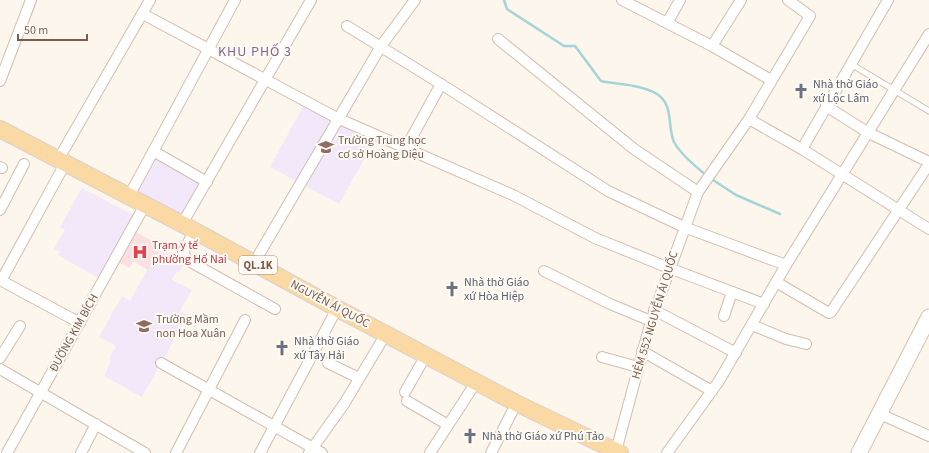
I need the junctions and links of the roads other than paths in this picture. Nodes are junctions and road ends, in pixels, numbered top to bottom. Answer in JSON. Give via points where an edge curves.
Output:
{"nodes":[{"id":1,"x":31,"y":0,"type":"edge"},
{"id":2,"x":150,"y":0,"type":"edge"},
{"id":3,"x":235,"y":0,"type":"edge"},
{"id":4,"x":311,"y":0,"type":"edge"},
{"id":5,"x":415,"y":0,"type":"edge"},
{"id":6,"x":680,"y":0,"type":"edge"},
{"id":7,"x":741,"y":0,"type":"edge"},
{"id":8,"x":788,"y":0,"type":"edge"},
{"id":9,"x":888,"y":0,"type":"edge"},
{"id":10,"x":625,"y":1,"type":"edge"},
{"id":11,"x":143,"y":14,"type":"junction"},
{"id":12,"x":667,"y":23,"type":"junction"},
{"id":13,"x":347,"y":26,"type":"dead end"},
{"id":14,"x":929,"y":34,"type":"edge"},
{"id":15,"x":498,"y":38,"type":"dead end"},
{"id":16,"x":381,"y":46,"type":"junction"},
{"id":17,"x":712,"y":46,"type":"junction"},
{"id":18,"x":208,"y":49,"type":"junction"},
{"id":19,"x":851,"y":64,"type":"junction"},
{"id":20,"x":0,"y":80,"type":"edge"},
{"id":21,"x":771,"y":80,"type":"junction"},
{"id":22,"x":266,"y":81,"type":"junction"},
{"id":23,"x":442,"y":84,"type":"junction"},
{"id":24,"x":894,"y":90,"type":"junction"},
{"id":25,"x":826,"y":106,"type":"junction"},
{"id":26,"x":929,"y":111,"type":"edge"},
{"id":27,"x":337,"y":118,"type":"junction"},
{"id":28,"x":749,"y":119,"type":"junction"},
{"id":29,"x":0,"y":129,"type":"edge"},
{"id":30,"x":867,"y":132,"type":"junction"},
{"id":31,"x":0,"y":139,"type":"edge"},
{"id":32,"x":406,"y":148,"type":"junction"},
{"id":33,"x":802,"y":149,"type":"junction"},
{"id":34,"x":153,"y":151,"type":"junction"},
{"id":35,"x":929,"y":163,"type":"edge"},
{"id":36,"x":24,"y":164,"type":"dead end"},
{"id":37,"x":60,"y":165,"type":"junction"},
{"id":38,"x":842,"y":174,"type":"junction"},
{"id":39,"x":207,"y":182,"type":"junction"},
{"id":40,"x":698,"y":192,"type":"junction"},
{"id":41,"x":127,"y":200,"type":"junction"},
{"id":42,"x":143,"y":208,"type":"junction"},
{"id":43,"x":0,"y":210,"type":"edge"},
{"id":44,"x":899,"y":210,"type":"junction"},
{"id":45,"x":182,"y":224,"type":"junction"},
{"id":46,"x":684,"y":227,"type":"junction"},
{"id":47,"x":929,"y":229,"type":"edge"},
{"id":48,"x":190,"y":239,"type":"junction"},
{"id":49,"x":254,"y":263,"type":"junction"},
{"id":50,"x":786,"y":265,"type":"junction"},
{"id":51,"x":669,"y":268,"type":"junction"},
{"id":52,"x":544,"y":271,"type":"dead end"},
{"id":53,"x":0,"y":281,"type":"edge"},
{"id":54,"x":776,"y":282,"type":"junction"},
{"id":55,"x":732,"y":292,"type":"junction"},
{"id":56,"x":764,"y":304,"type":"junction"},
{"id":57,"x":275,"y":309,"type":"dead end"},
{"id":58,"x":654,"y":310,"type":"junction"},
{"id":59,"x":333,"y":316,"type":"junction"},
{"id":60,"x":724,"y":316,"type":"dead end"},
{"id":61,"x":929,"y":317,"type":"edge"},
{"id":62,"x":245,"y":320,"type":"dead end"},
{"id":63,"x":651,"y":321,"type":"junction"},
{"id":64,"x":80,"y":323,"type":"junction"},
{"id":65,"x":752,"y":325,"type":"junction"},
{"id":66,"x":20,"y":326,"type":"dead end"},
{"id":67,"x":381,"y":342,"type":"junction"},
{"id":68,"x":806,"y":344,"type":"dead end"},
{"id":69,"x":642,"y":352,"type":"junction"},
{"id":70,"x":736,"y":353,"type":"junction"},
{"id":71,"x":602,"y":357,"type":"dead end"},
{"id":72,"x":0,"y":358,"type":"edge"},
{"id":73,"x":161,"y":363,"type":"dead end"},
{"id":74,"x":328,"y":363,"type":"dead end"},
{"id":75,"x":421,"y":364,"type":"junction"},
{"id":76,"x":638,"y":367,"type":"junction"},
{"id":77,"x":0,"y":369,"type":"edge"},
{"id":78,"x":359,"y":378,"type":"junction"},
{"id":79,"x":210,"y":389,"type":"junction"},
{"id":80,"x":471,"y":390,"type":"junction"},
{"id":81,"x":712,"y":391,"type":"junction"},
{"id":82,"x":41,"y":392,"type":"junction"},
{"id":83,"x":509,"y":407,"type":"junction"},
{"id":84,"x":880,"y":414,"type":"junction"},
{"id":85,"x":96,"y":424,"type":"junction"},
{"id":86,"x":448,"y":425,"type":"junction"},
{"id":87,"x":275,"y":426,"type":"junction"},
{"id":88,"x":929,"y":436,"type":"edge"},
{"id":89,"x":311,"y":450,"type":"edge"},
{"id":90,"x":493,"y":452,"type":"edge"},
{"id":91,"x":618,"y":452,"type":"edge"},
{"id":92,"x":7,"y":453,"type":"edge"},
{"id":93,"x":81,"y":453,"type":"edge"},
{"id":94,"x":145,"y":453,"type":"edge"},
{"id":95,"x":176,"y":453,"type":"edge"},
{"id":96,"x":260,"y":453,"type":"edge"},
{"id":97,"x":322,"y":453,"type":"edge"},
{"id":98,"x":430,"y":453,"type":"edge"},
{"id":99,"x":599,"y":453,"type":"edge"},
{"id":100,"x":667,"y":453,"type":"edge"},
{"id":101,"x":859,"y":453,"type":"edge"}],
"edges":[{"from":1,"to":20,"type":"street"},
{"from":2,"to":11,"type":"street"},
{"from":3,"to":18,"type":"street"},
{"from":4,"to":22,"type":"street"},
{"from":5,"to":16,"type":"street"},
{"from":6,"to":12,"type":"street"},
{"from":7,"to":17,"type":"street"},
{"from":8,"to":21,"type":"street","name":"HẺM 552 NGUYỄN ÁI QUỐC","via":[[810,16]]},
{"from":9,"to":19,"type":"street"},
{"from":10,"to":12,"type":"street"},
{"from":11,"to":18,"type":"street"},
{"from":11,"to":37,"type":"street"},
{"from":12,"to":17,"type":"street"},
{"from":13,"to":16,"type":"street"},
{"from":14,"to":24,"type":"street"},
{"from":15,"to":40,"type":"street","via":[[634,149]]},
{"from":16,"to":23,"type":"street"},
{"from":16,"to":27,"type":"street"},
{"from":17,"to":21,"type":"street"},
{"from":18,"to":22,"type":"street"},
{"from":18,"to":34,"type":"street"},
{"from":19,"to":24,"type":"lane"},
{"from":19,"to":25,"type":"street"},
{"from":21,"to":28,"type":"street","name":"HẺM 552 NGUYỄN ÁI QUỐC"},
{"from":22,"to":27,"type":"street"},
{"from":22,"to":39,"type":"street"},
{"from":23,"to":32,"type":"street"},
{"from":23,"to":46,"type":"street","via":[[608,191]]},
{"from":24,"to":26,"type":"lane"},
{"from":24,"to":30,"type":"street"},
{"from":25,"to":30,"type":"street"},
{"from":25,"to":33,"type":"street"},
{"from":27,"to":32,"type":"street"},
{"from":27,"to":49,"type":"street"},
{"from":28,"to":33,"type":"street"},
{"from":28,"to":40,"type":"street","name":"HẺM 552 NGUYỄN ÁI QUỐC"},
{"from":29,"to":37,"type":"main road","name":"NGUYỄN ÁI QUỐC","number":"QL.1K"},
{"from":30,"to":35,"type":"street"},
{"from":30,"to":38,"type":"street"},
{"from":31,"to":37,"type":"main road","name":"NGUYỄN ÁI QUỐC","number":"QL.1K"},
{"from":32,"to":51,"type":"street","via":[[513,195],[594,238]]},
{"from":33,"to":38,"type":"street"},
{"from":34,"to":39,"type":"street"},
{"from":34,"to":41,"type":"street"},
{"from":35,"to":44,"type":"street"},
{"from":36,"to":43,"type":"street"},
{"from":37,"to":41,"type":"main road","name":"NGUYỄN ÁI QUỐC","number":"QL.1K"},
{"from":37,"to":53,"type":"street"},
{"from":38,"to":44,"type":"street"},
{"from":38,"to":50,"type":"street"},
{"from":39,"to":45,"type":"street"},
{"from":40,"to":46,"type":"street","name":"HẺM 552 NGUYỄN ÁI QUỐC"},
{"from":41,"to":42,"type":"main road","name":"NGUYỄN ÁI QUỐC","number":"QL.1K"},
{"from":42,"to":45,"type":"main road","name":"NGUYỄN ÁI QUỐC","number":"QL.1K"},
{"from":42,"to":48,"type":"main road","name":"NGUYỄN ÁI QUỐC","number":"QL.1K"},
{"from":42,"to":64,"type":"street","name":"ĐƯỜNG KIM BÍCH"},
{"from":44,"to":47,"type":"street"},
{"from":44,"to":54,"type":"street","via":[[830,313]]},
{"from":45,"to":49,"type":"main road","name":"NGUYỄN ÁI QUỐC","number":"QL.1K"},
{"from":46,"to":50,"type":"street"},
{"from":46,"to":51,"type":"street","name":"HẺM 552 NGUYỄN ÁI QUỐC"},
{"from":48,"to":57,"type":"street","via":[[183,252],[187,260]]},
{"from":48,"to":59,"type":"main road","name":"NGUYỄN ÁI QUỐC","number":"QL.1K"},
{"from":49,"to":83,"type":"main road","name":"NGUYỄN ÁI QUỐC","number":"QL.1K"},
{"from":50,"to":54,"type":"street"},
{"from":51,"to":55,"type":"street"},
{"from":51,"to":58,"type":"street","name":"HẺM 552 NGUYỄN ÁI QUỐC"},
{"from":52,"to":63,"type":"street"},
{"from":53,"to":64,"type":"street"},
{"from":54,"to":56,"type":"street"},
{"from":55,"to":56,"type":"street"},
{"from":55,"to":60,"type":"street"},
{"from":56,"to":65,"type":"street"},
{"from":58,"to":63,"type":"street","name":"HẺM 552 NGUYỄN ÁI QUỐC"},
{"from":58,"to":70,"type":"street"},
{"from":59,"to":67,"type":"main road","name":"NGUYỄN ÁI QUỐC","number":"QL.1K"},
{"from":59,"to":87,"type":"street"},
{"from":61,"to":84,"type":"street"},
{"from":62,"to":79,"type":"street"},
{"from":63,"to":69,"type":"street","name":"HẺM 552 NGUYỄN ÁI QUỐC"},
{"from":64,"to":82,"type":"street","name":"ĐƯỜNG KIM BÍCH"},
{"from":65,"to":68,"type":"street"},
{"from":65,"to":70,"type":"street"},
{"from":66,"to":72,"type":"street"},
{"from":67,"to":75,"type":"main road","name":"NGUYỄN ÁI QUỐC","number":"QL.1K"},
{"from":67,"to":78,"type":"street"},
{"from":69,"to":76,"type":"street","name":"HẺM 552 NGUYỄN ÁI QUỐC"},
{"from":69,"to":81,"type":"street"},
{"from":70,"to":81,"type":"street"},
{"from":71,"to":76,"type":"street"},
{"from":73,"to":79,"type":"street"},
{"from":74,"to":78,"type":"street"},
{"from":75,"to":80,"type":"main road","name":"NGUYỄN ÁI QUỐC","number":"QL.1K"},
{"from":75,"to":86,"type":"street","via":[[406,397]]},
{"from":76,"to":91,"type":"street","name":"HẺM 552 NGUYỄN ÁI QUỐC"},
{"from":77,"to":82,"type":"street"},
{"from":78,"to":89,"type":"street"},
{"from":79,"to":87,"type":"street"},
{"from":79,"to":95,"type":"street"},
{"from":80,"to":83,"type":"main road","name":"NGUYỄN ÁI QUỐC","number":"QL.1K"},
{"from":80,"to":86,"type":"street"},
{"from":81,"to":100,"type":"street"},
{"from":82,"to":85,"type":"street"},
{"from":82,"to":92,"type":"street","name":"ĐƯỜNG KIM BÍCH"},
{"from":83,"to":90,"type":"street"},
{"from":83,"to":91,"type":"main road","name":"NGUYỄN ÁI QUỐC","number":"QL.1K"},
{"from":83,"to":99,"type":"main road","name":"NGUYỄN ÁI QUỐC","number":"QL.1K"},
{"from":84,"to":88,"type":"street"},
{"from":84,"to":101,"type":"street"},
{"from":85,"to":93,"type":"street"},
{"from":85,"to":94,"type":"street"},
{"from":86,"to":98,"type":"street"},
{"from":87,"to":89,"type":"street"},
{"from":87,"to":96,"type":"street"},
{"from":89,"to":97,"type":"street"}]}
